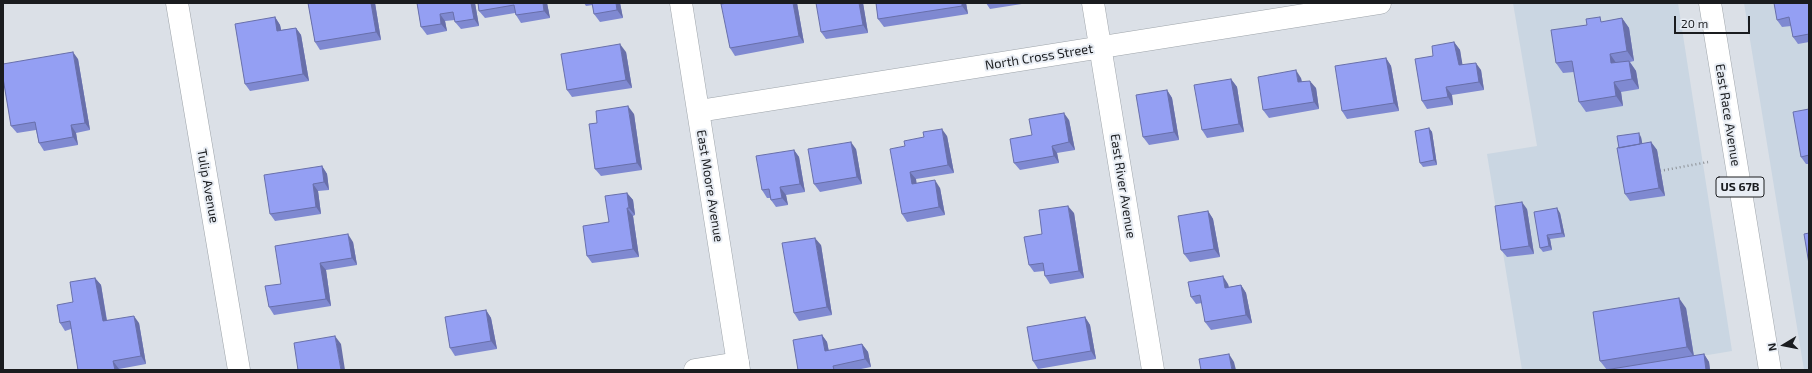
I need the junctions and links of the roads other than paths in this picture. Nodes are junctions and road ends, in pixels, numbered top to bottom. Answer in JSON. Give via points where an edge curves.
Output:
{"nodes":[{"id":1,"x":178,"y":3,"type":"edge"},
{"id":2,"x":681,"y":3,"type":"edge"},
{"id":3,"x":1093,"y":3,"type":"edge"},
{"id":4,"x":1380,"y":3,"type":"edge"},
{"id":5,"x":1710,"y":3,"type":"edge"},
{"id":6,"x":1100,"y":47,"type":"junction"},
{"id":7,"x":699,"y":111,"type":"junction"},
{"id":8,"x":738,"y":366,"type":"edge"},
{"id":9,"x":240,"y":370,"type":"edge"},
{"id":10,"x":695,"y":370,"type":"edge"},
{"id":11,"x":1154,"y":370,"type":"edge"},
{"id":12,"x":1770,"y":370,"type":"edge"}],
"edges":[{"from":1,"to":9,"type":"street","name":"Tulip Avenue"},
{"from":2,"to":7,"type":"street","name":"East Moore Avenue"},
{"from":3,"to":6,"type":"street","name":"East River Avenue"},
{"from":4,"to":6,"type":"street","name":"North Cross Street"},
{"from":5,"to":12,"type":"street","name":"East Race Avenue","number":"US 67B"},
{"from":6,"to":7,"type":"street","name":"North Cross Street"},
{"from":6,"to":11,"type":"street","name":"East River Avenue"},
{"from":7,"to":8,"type":"street","name":"East Moore Avenue"},
{"from":8,"to":10,"type":"street"}]}
